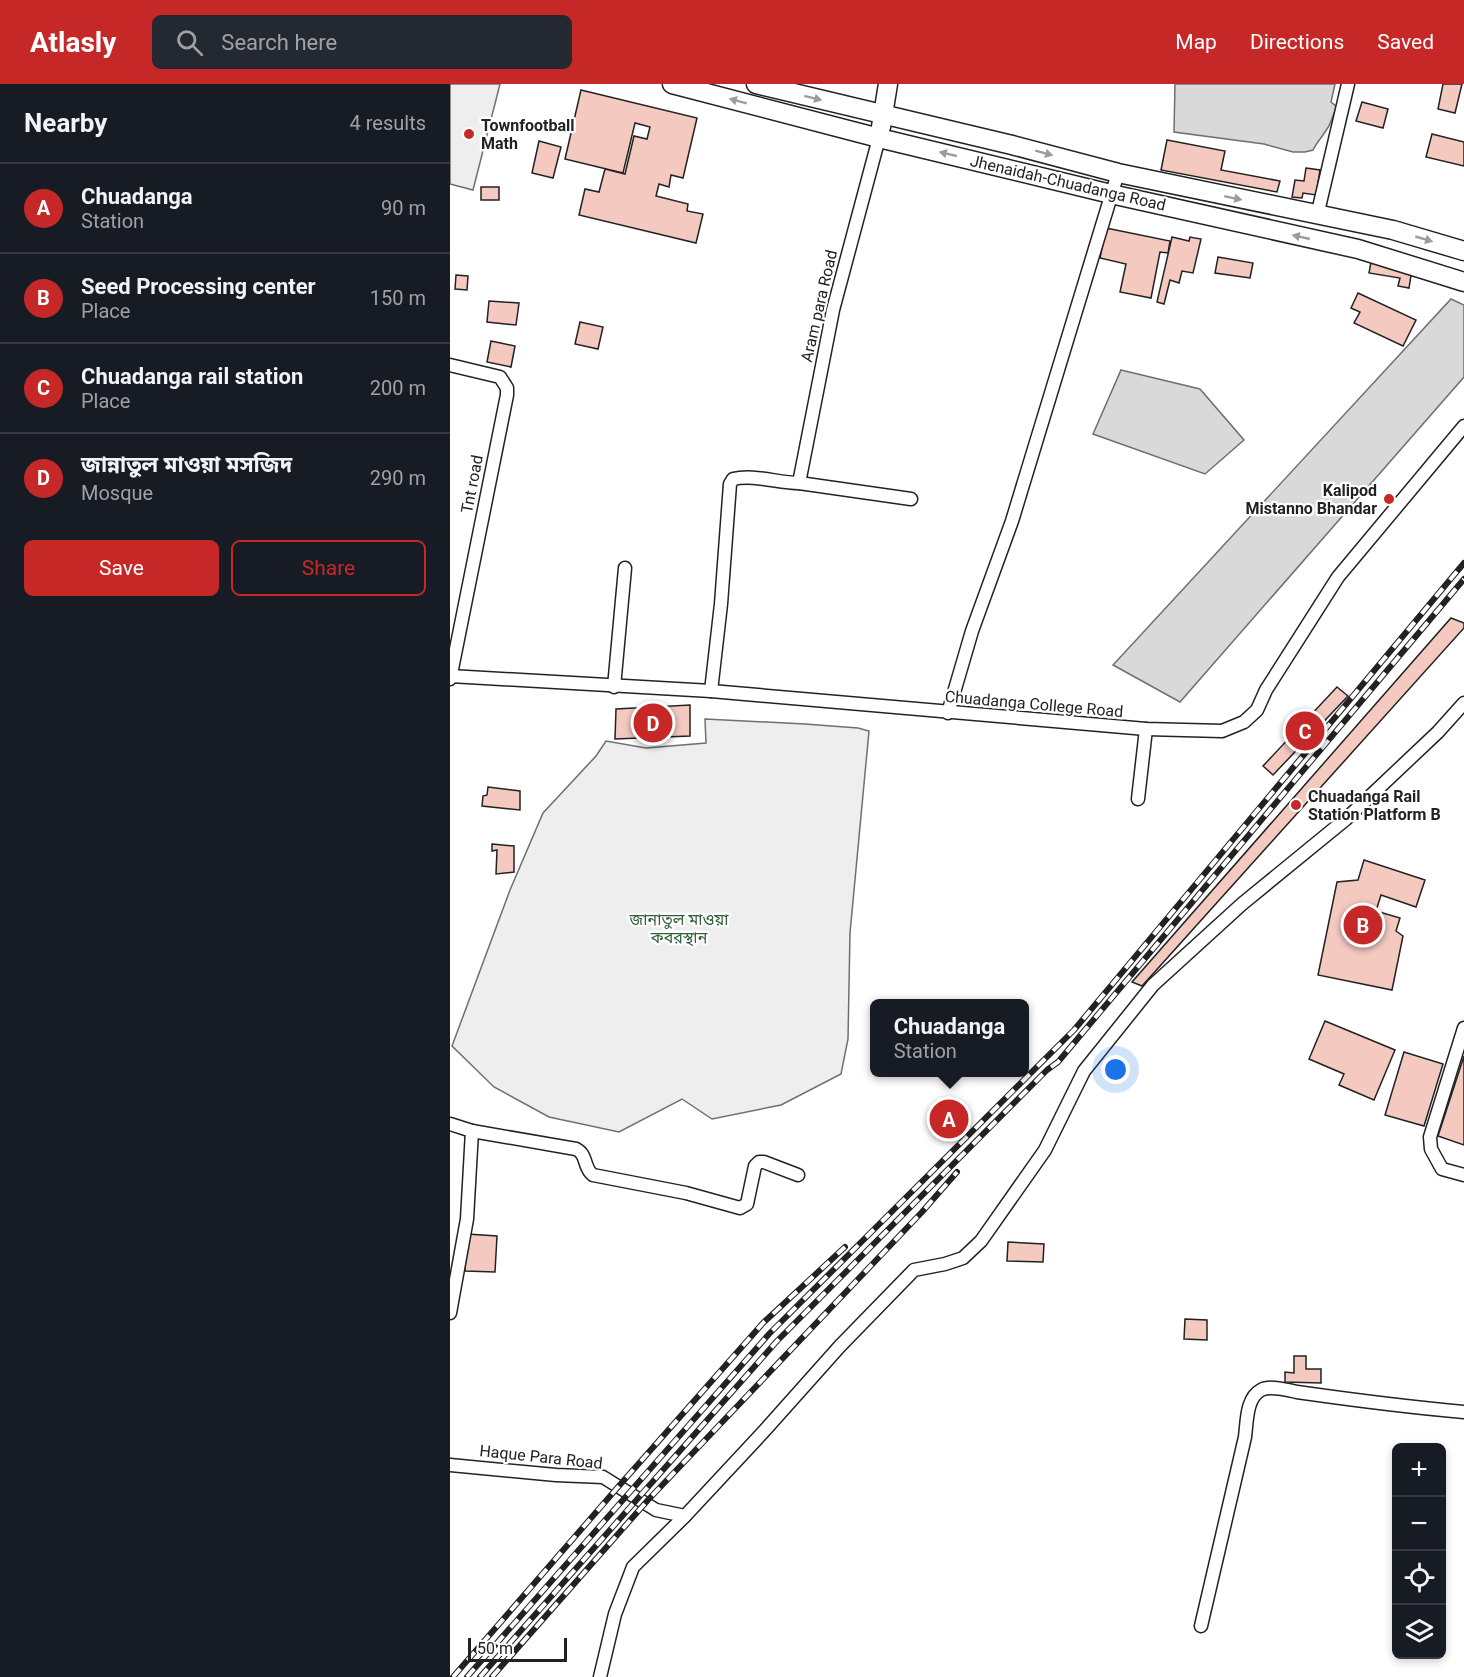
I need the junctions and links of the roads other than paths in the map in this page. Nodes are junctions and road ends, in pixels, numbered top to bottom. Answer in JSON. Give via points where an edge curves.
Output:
{"nodes":[{"id":1,"x":672,"y":84,"type":"edge"},
{"id":2,"x":756,"y":84,"type":"edge"},
{"id":3,"x":888,"y":84,"type":"edge"},
{"id":4,"x":1348,"y":84,"type":"edge"},
{"id":5,"x":884,"y":116,"type":"junction"},
{"id":6,"x":879,"y":138,"type":"junction"},
{"id":7,"x":1011,"y":145,"type":"junction"},
{"id":8,"x":1005,"y":168,"type":"junction"},
{"id":9,"x":1118,"y":173,"type":"junction"},
{"id":10,"x":1110,"y":194,"type":"junction"},
{"id":11,"x":1317,"y":216,"type":"junction"},
{"id":12,"x":1464,"y":250,"type":"edge"},
{"id":13,"x":1464,"y":282,"type":"edge"},
{"id":14,"x":450,"y":365,"type":"edge"},
{"id":15,"x":1464,"y":426,"type":"edge"},
{"id":16,"x":799,"y":483,"type":"junction"},
{"id":17,"x":911,"y":499,"type":"dead end"},
{"id":18,"x":625,"y":568,"type":"dead end"},
{"id":19,"x":450,"y":677,"type":"edge"},
{"id":20,"x":614,"y":687,"type":"junction"},
{"id":21,"x":711,"y":691,"type":"junction"},
{"id":22,"x":1464,"y":703,"type":"edge"},
{"id":23,"x":948,"y":714,"type":"junction"},
{"id":24,"x":1146,"y":729,"type":"junction"},
{"id":25,"x":1138,"y":799,"type":"dead end"},
{"id":26,"x":1464,"y":1028,"type":"edge"},
{"id":27,"x":450,"y":1124,"type":"edge"},
{"id":28,"x":471,"y":1131,"type":"junction"},
{"id":29,"x":798,"y":1175,"type":"dead end"},
{"id":30,"x":1464,"y":1175,"type":"edge"},
{"id":31,"x":450,"y":1313,"type":"edge"},
{"id":32,"x":1464,"y":1412,"type":"edge"},
{"id":33,"x":450,"y":1465,"type":"edge"},
{"id":34,"x":685,"y":1516,"type":"junction"},
{"id":35,"x":1201,"y":1626,"type":"dead end"},
{"id":36,"x":600,"y":1677,"type":"edge"}],
"edges":[{"from":6,"to":1,"type":"main road","name":"Jhenaidah-Chuadanga Road","one_way":true},
{"from":2,"to":5,"type":"main road","name":"Jhenaidah-Chuadanga Road","one_way":true},
{"from":3,"to":5,"type":"main road"},
{"from":4,"to":11,"type":"street"},
{"from":5,"to":6,"type":"main road"},
{"from":5,"to":7,"type":"main road","name":"Jhenaidah-Chuadanga Road"},
{"from":8,"to":6,"type":"main road","name":"Jhenaidah-Chuadanga Road","one_way":true},
{"from":6,"to":16,"type":"street","name":"Aram para Road","via":[[833,310]]},
{"from":7,"to":8,"type":"main road"},
{"from":7,"to":9,"type":"main road","name":"Jhenaidah-Chuadanga Road","one_way":true},
{"from":8,"to":10,"type":"main road","name":"Jhenaidah-Chuadanga Road"},
{"from":9,"to":10,"type":"street"},
{"from":9,"to":11,"type":"main road","name":"Jhenaidah-Chuadanga Road","one_way":true},
{"from":13,"to":10,"type":"main road","name":"Jhenaidah-Chuadanga Road","one_way":true,"via":[[1358,249]]},
{"from":10,"to":23,"type":"street","via":[[1012,521],[972,631]]},
{"from":11,"to":12,"type":"main road","name":"Jhenaidah-Chuadanga Road","one_way":true,"via":[[1393,230]]},
{"from":14,"to":19,"type":"street","name":"Tnt road","via":[[500,377],[507,395]]},
{"from":15,"to":24,"type":"street","name":"Chuadanga College Road","via":[[1338,577],[1257,710],[1244,722],[1222,731]]},
{"from":16,"to":17,"type":"street"},
{"from":16,"to":21,"type":"street","via":[[739,478],[730,484]]},
{"from":18,"to":20,"type":"street"},
{"from":19,"to":20,"type":"street","name":"Chuadanga College Road"},
{"from":20,"to":21,"type":"street","name":"Chuadanga College Road"},
{"from":21,"to":23,"type":"street","name":"Chuadanga College Road"},
{"from":22,"to":34,"type":"street","via":[[1346,819],[1242,904],[1153,985],[1084,1071],[1045,1150],[981,1241],[963,1258],[914,1270]]},
{"from":23,"to":24,"type":"street","name":"Chuadanga College Road"},
{"from":24,"to":25,"type":"street"},
{"from":26,"to":30,"type":"street","via":[[1430,1137],[1431,1149],[1442,1170]]},
{"from":27,"to":28,"type":"street"},
{"from":28,"to":29,"type":"street","via":[[576,1149],[593,1175],[740,1208],[747,1204],[759,1162]]},
{"from":28,"to":31,"type":"street","via":[[467,1219]]},
{"from":32,"to":35,"type":"street","via":[[1260,1390],[1251,1401]]},
{"from":33,"to":34,"type":"street","name":"Haque Para Road","via":[[603,1478],[656,1510]]},
{"from":34,"to":36,"type":"street","via":[[633,1567],[615,1614]]}]}
